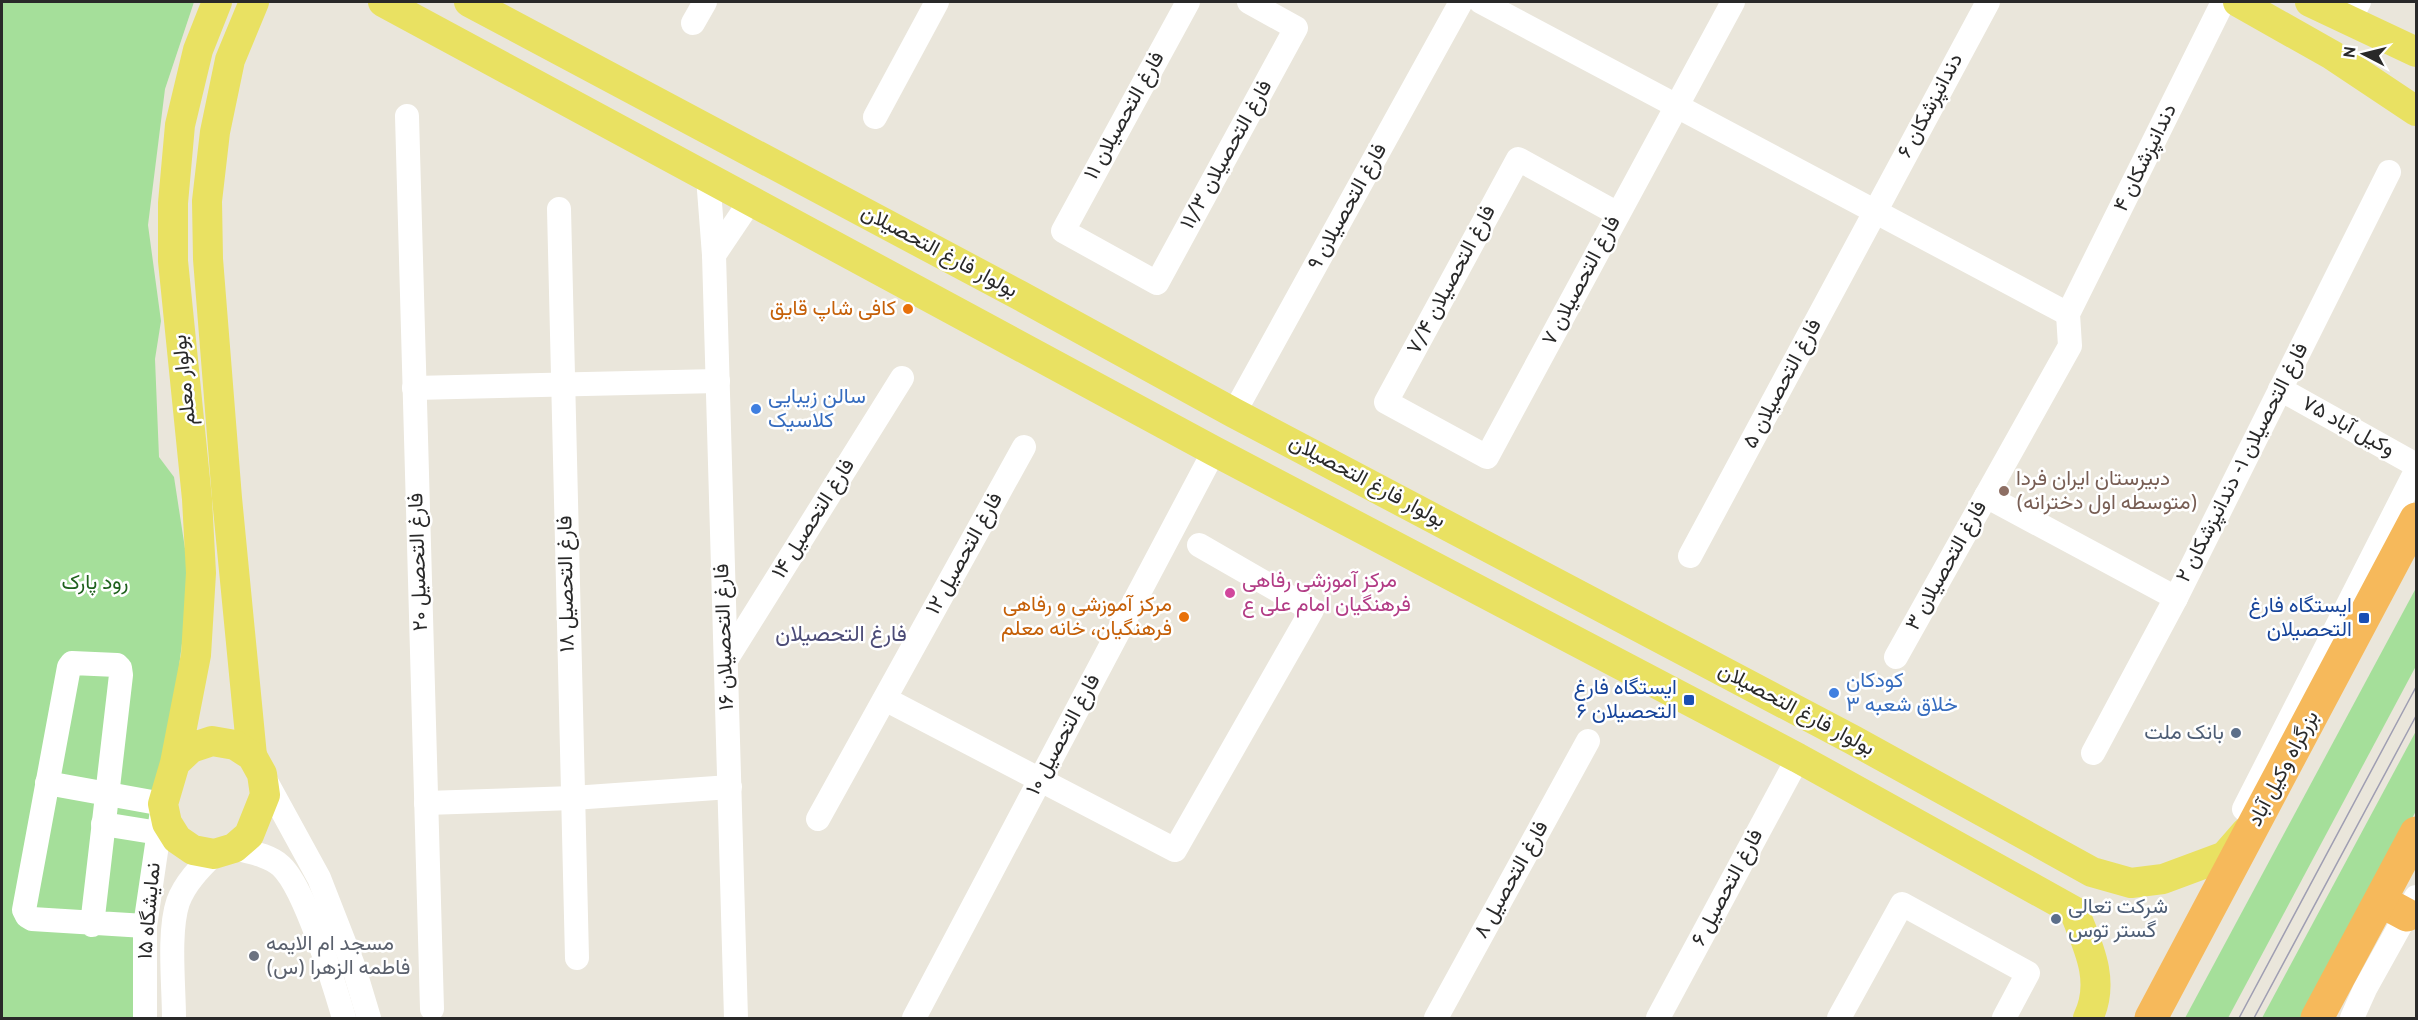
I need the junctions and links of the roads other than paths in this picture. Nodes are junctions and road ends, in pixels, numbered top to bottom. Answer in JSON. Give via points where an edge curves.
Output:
{"nodes":[{"id":1,"x":218,"y":2,"type":"edge"},
{"id":2,"x":254,"y":2,"type":"edge"},
{"id":3,"x":383,"y":2,"type":"edge"},
{"id":4,"x":469,"y":2,"type":"edge"},
{"id":5,"x":705,"y":2,"type":"edge"},
{"id":6,"x":937,"y":2,"type":"edge"},
{"id":7,"x":1188,"y":2,"type":"edge"},
{"id":8,"x":1249,"y":2,"type":"edge"},
{"id":9,"x":1461,"y":2,"type":"edge"},
{"id":10,"x":1481,"y":2,"type":"edge"},
{"id":11,"x":1733,"y":2,"type":"edge"},
{"id":12,"x":1988,"y":2,"type":"edge"},
{"id":13,"x":2223,"y":2,"type":"edge"},
{"id":14,"x":2238,"y":2,"type":"edge"},
{"id":15,"x":2310,"y":2,"type":"edge"},
{"id":16,"x":2354,"y":12,"type":"edge"},
{"id":17,"x":693,"y":23,"type":"dead end"},
{"id":18,"x":2416,"y":52,"type":"edge"},
{"id":19,"x":1677,"y":105,"type":"junction"},
{"id":20,"x":2416,"y":111,"type":"edge"},
{"id":21,"x":407,"y":116,"type":"dead end"},
{"id":22,"x":875,"y":117,"type":"dead end"},
{"id":23,"x":2389,"y":172,"type":"dead end"},
{"id":24,"x":708,"y":177,"type":"junction"},
{"id":25,"x":751,"y":200,"type":"junction"},
{"id":26,"x":559,"y":209,"type":"dead end"},
{"id":27,"x":1875,"y":211,"type":"junction"},
{"id":28,"x":1618,"y":214,"type":"junction"},
{"id":29,"x":714,"y":255,"type":"junction"},
{"id":30,"x":1157,"y":283,"type":"joint"},
{"id":31,"x":2068,"y":314,"type":"junction"},
{"id":32,"x":902,"y":378,"type":"dead end"},
{"id":33,"x":718,"y":381,"type":"junction"},
{"id":34,"x":562,"y":384,"type":"junction"},
{"id":35,"x":414,"y":388,"type":"junction"},
{"id":36,"x":2280,"y":389,"type":"junction"},
{"id":37,"x":1234,"y":413,"type":"junction"},
{"id":38,"x":1024,"y":447,"type":"dead end"},
{"id":39,"x":1214,"y":451,"type":"junction"},
{"id":40,"x":1487,"y":457,"type":"joint"},
{"id":41,"x":2416,"y":465,"type":"edge"},
{"id":42,"x":2416,"y":471,"type":"edge"},
{"id":43,"x":1986,"y":496,"type":"junction"},
{"id":44,"x":2411,"y":510,"type":"edge"},
{"id":45,"x":1199,"y":545,"type":"dead end"},
{"id":46,"x":1690,"y":556,"type":"dead end"},
{"id":47,"x":2176,"y":598,"type":"junction"},
{"id":48,"x":1896,"y":657,"type":"dead end"},
{"id":49,"x":726,"y":660,"type":"junction"},
{"id":50,"x":885,"y":699,"type":"junction"},
{"id":51,"x":1588,"y":741,"type":"dead end"},
{"id":52,"x":2093,"y":753,"type":"dead end"},
{"id":53,"x":1798,"y":758,"type":"junction"},
{"id":54,"x":175,"y":763,"type":"junction"},
{"id":55,"x":257,"y":765,"type":"junction"},
{"id":56,"x":1040,"y":780,"type":"junction"},
{"id":57,"x":47,"y":783,"type":"junction"},
{"id":58,"x":730,"y":787,"type":"junction"},
{"id":59,"x":107,"y":794,"type":"junction"},
{"id":60,"x":573,"y":798,"type":"junction"},
{"id":61,"x":426,"y":803,"type":"junction"},
{"id":62,"x":163,"y":804,"type":"junction"},
{"id":63,"x":2252,"y":811,"type":"junction"},
{"id":64,"x":818,"y":819,"type":"dead end"},
{"id":65,"x":103,"y":824,"type":"junction"},
{"id":66,"x":159,"y":833,"type":"junction"},
{"id":67,"x":2416,"y":833,"type":"edge"},
{"id":68,"x":224,"y":851,"type":"junction"},
{"id":69,"x":2092,"y":873,"type":"junction"},
{"id":70,"x":2401,"y":904,"type":"edge"},
{"id":71,"x":2074,"y":911,"type":"junction"},
{"id":72,"x":92,"y":925,"type":"junction"},
{"id":73,"x":145,"y":926,"type":"junction"},
{"id":74,"x":577,"y":958,"type":"dead end"},
{"id":75,"x":2158,"y":1004,"type":"edge"},
{"id":76,"x":432,"y":1009,"type":"dead end"},
{"id":77,"x":144,"y":1018,"type":"edge"},
{"id":78,"x":174,"y":1018,"type":"edge"},
{"id":79,"x":344,"y":1018,"type":"edge"},
{"id":80,"x":369,"y":1018,"type":"edge"},
{"id":81,"x":728,"y":1018,"type":"edge"},
{"id":82,"x":737,"y":1018,"type":"edge"},
{"id":83,"x":914,"y":1018,"type":"edge"},
{"id":84,"x":1436,"y":1018,"type":"edge"},
{"id":85,"x":1658,"y":1018,"type":"edge"},
{"id":86,"x":1839,"y":1018,"type":"edge"},
{"id":87,"x":2004,"y":1018,"type":"edge"},
{"id":88,"x":2088,"y":1018,"type":"edge"},
{"id":89,"x":2138,"y":1018,"type":"edge"},
{"id":90,"x":2317,"y":1018,"type":"edge"},
{"id":91,"x":2352,"y":1018,"type":"edge"}],
"edges":[{"from":1,"to":54,"type":"main road","name":"بولوار معلم","via":[[198,50],[180,125],[173,203],[173,261],[201,573],[196,655]]},
{"from":2,"to":55,"type":"main road","name":"بولوار معلم","via":[[230,60],[215,132],[207,201],[226,486]]},
{"from":3,"to":24,"type":"main road","name":"بولوار فارغ التحصیلان"},
{"from":4,"to":37,"type":"main road","name":"بولوار فارغ التحصیلان"},
{"from":5,"to":17,"type":"street"},
{"from":6,"to":22,"type":"street"},
{"from":7,"to":30,"type":"street","name":"فارغ التحصیلان ۱۱","via":[[1063,231]]},
{"from":8,"to":30,"type":"street","name":"فارغ التحصیلان ۱۱/۳","via":[[1296,28]]},
{"from":9,"to":37,"type":"street","name":"فارغ التحصیلان ۹"},
{"from":10,"to":19,"type":"street"},
{"from":11,"to":19,"type":"street","name":"فارغ التحصیلان ۷"},
{"from":12,"to":27,"type":"street","name":"دندانپزشکان ۶"},
{"from":13,"to":31,"type":"street","name":"دندانپزشکان ۴"},
{"from":14,"to":20,"type":"main road","via":[[2331,55]]},
{"from":15,"to":16,"type":"main road"},
{"from":16,"to":18,"type":"main road"},
{"from":19,"to":27,"type":"street"},
{"from":19,"to":28,"type":"street","name":"فارغ التحصیلان ۷"},
{"from":21,"to":35,"type":"street","name":"فارغ التحصیل ۲۰"},
{"from":23,"to":36,"type":"street","name":"فارغ التحصیلان ۱- دندانپزشکان ۲"},
{"from":24,"to":25,"type":"main road","name":"بولوار فارغ التحصیلان"},
{"from":24,"to":29,"type":"street","name":"فارغ التحصیلان ۱۶"},
{"from":25,"to":29,"type":"street"},
{"from":25,"to":39,"type":"main road","name":"بولوار فارغ التحصیلان"},
{"from":26,"to":34,"type":"street","name":"فارغ التحصیل ۱۸"},
{"from":27,"to":31,"type":"street"},
{"from":27,"to":46,"type":"street","name":"فارغ التحصیلان ۵"},
{"from":28,"to":40,"type":"street","name":"فارغ التحصیلان ۷"},
{"from":28,"to":40,"type":"street","name":"فارغ التحصیلان ۷/۴","via":[[1518,159],[1386,402]]},
{"from":29,"to":33,"type":"street","name":"فارغ التحصیلان ۱۶"},
{"from":31,"to":43,"type":"street","name":"فارغ التحصیلان ۳","via":[[2070,346]]},
{"from":32,"to":49,"type":"street","name":"فارغ التحصیل ۱۴"},
{"from":33,"to":34,"type":"street"},
{"from":33,"to":49,"type":"street","name":"فارغ التحصیلان ۱۶"},
{"from":34,"to":35,"type":"street"},
{"from":34,"to":60,"type":"street","name":"فارغ التحصیل ۱۸"},
{"from":35,"to":61,"type":"street","name":"فارغ التحصیل ۲۰"},
{"from":36,"to":41,"type":"street","name":"وکیل آباد ۷۵"},
{"from":36,"to":47,"type":"street","name":"فارغ التحصیلان ۱- دندانپزشکان ۲"},
{"from":37,"to":39,"type":"main road"},
{"from":37,"to":69,"type":"main road","name":"بولوار فارغ التحصیلان","via":[[1853,740]]},
{"from":38,"to":50,"type":"street","name":"فارغ التحصیل ۱۲"},
{"from":39,"to":53,"type":"main road","name":"بولوار فارغ التحصیلان"},
{"from":39,"to":56,"type":"street","name":"فارغ التحصیل ۱۰"},
{"from":42,"to":44,"type":"street"},
{"from":43,"to":47,"type":"street"},
{"from":43,"to":48,"type":"street","name":"فارغ التحصیلان ۳"},
{"from":44,"to":63,"type":"highway","name":"بزرگراه وکیل آباد"},
{"from":45,"to":56,"type":"street","via":[[1312,610],[1175,850]]},
{"from":47,"to":52,"type":"street","name":"فارغ التحصیلان ۱- دندانپزشکان ۲"},
{"from":49,"to":58,"type":"street","name":"فارغ التحصیلان ۱۶"},
{"from":50,"to":56,"type":"street"},
{"from":50,"to":64,"type":"street","name":"فارغ التحصیل ۱۲"},
{"from":51,"to":84,"type":"street","name":"فارغ التحصیل ۸"},
{"from":53,"to":71,"type":"main road","name":"بولوار فارغ التحصیلان"},
{"from":53,"to":85,"type":"street","name":"فارغ التحصیل ۶"},
{"from":54,"to":55,"type":"main road","via":[[192,748],[213,741],[235,744]]},
{"from":54,"to":62,"type":"main road"},
{"from":55,"to":68,"type":"main road","via":[[265,795],[249,835]]},
{"from":55,"to":80,"type":"street","via":[[319,878]]},
{"from":56,"to":83,"type":"street","name":"فارغ التحصیل ۱۰"},
{"from":57,"to":59,"type":"street"},
{"from":57,"to":59,"type":"street","via":[[69,667],[72,663],[117,665],[121,675]]},
{"from":57,"to":72,"type":"street","via":[[24,910],[32,919]]},
{"from":58,"to":60,"type":"street"},
{"from":58,"to":82,"type":"street","name":"فارغ التحصیلان ۱۶"},
{"from":59,"to":62,"type":"street"},
{"from":59,"to":65,"type":"street"},
{"from":60,"to":61,"type":"street"},
{"from":60,"to":74,"type":"street","name":"فارغ التحصیل ۱۸"},
{"from":61,"to":76,"type":"street","name":"فارغ التحصیل ۲۰"},
{"from":62,"to":66,"type":"street","name":"نمایشگاه ۱۵"},
{"from":62,"to":68,"type":"main road","via":[[167,823],[177,839],[193,850]]},
{"from":63,"to":69,"type":"main road","name":"بولوار فارغ التحصیلان","via":[[2225,856],[2163,879],[2131,883]]},
{"from":63,"to":75,"type":"highway","name":"بزرگراه وکیل آباد"},
{"from":65,"to":66,"type":"street"},
{"from":65,"to":72,"type":"street"},
{"from":66,"to":73,"type":"street","name":"نمایشگاه ۱۵"},
{"from":67,"to":70,"type":"highway"},
{"from":68,"to":78,"type":"street","name":"نمایشگاه ۱۵","via":[[193,875],[178,903],[173,936]]},
{"from":68,"to":79,"type":"street","via":[[260,855],[281,866],[297,889]]},
{"from":69,"to":71,"type":"main road","via":[[2093,897]]},
{"from":70,"to":90,"type":"highway"},
{"from":70,"to":91,"type":"street"},
{"from":71,"to":88,"type":"main road","via":[[2097,977]]},
{"from":72,"to":73,"type":"street"},
{"from":73,"to":77,"type":"street","name":"نمایشگاه ۱۵"},
{"from":75,"to":89,"type":"main road"},
{"from":81,"to":82,"type":"street"},
{"from":86,"to":87,"type":"street","via":[[1902,904],[2028,973]]}]}
